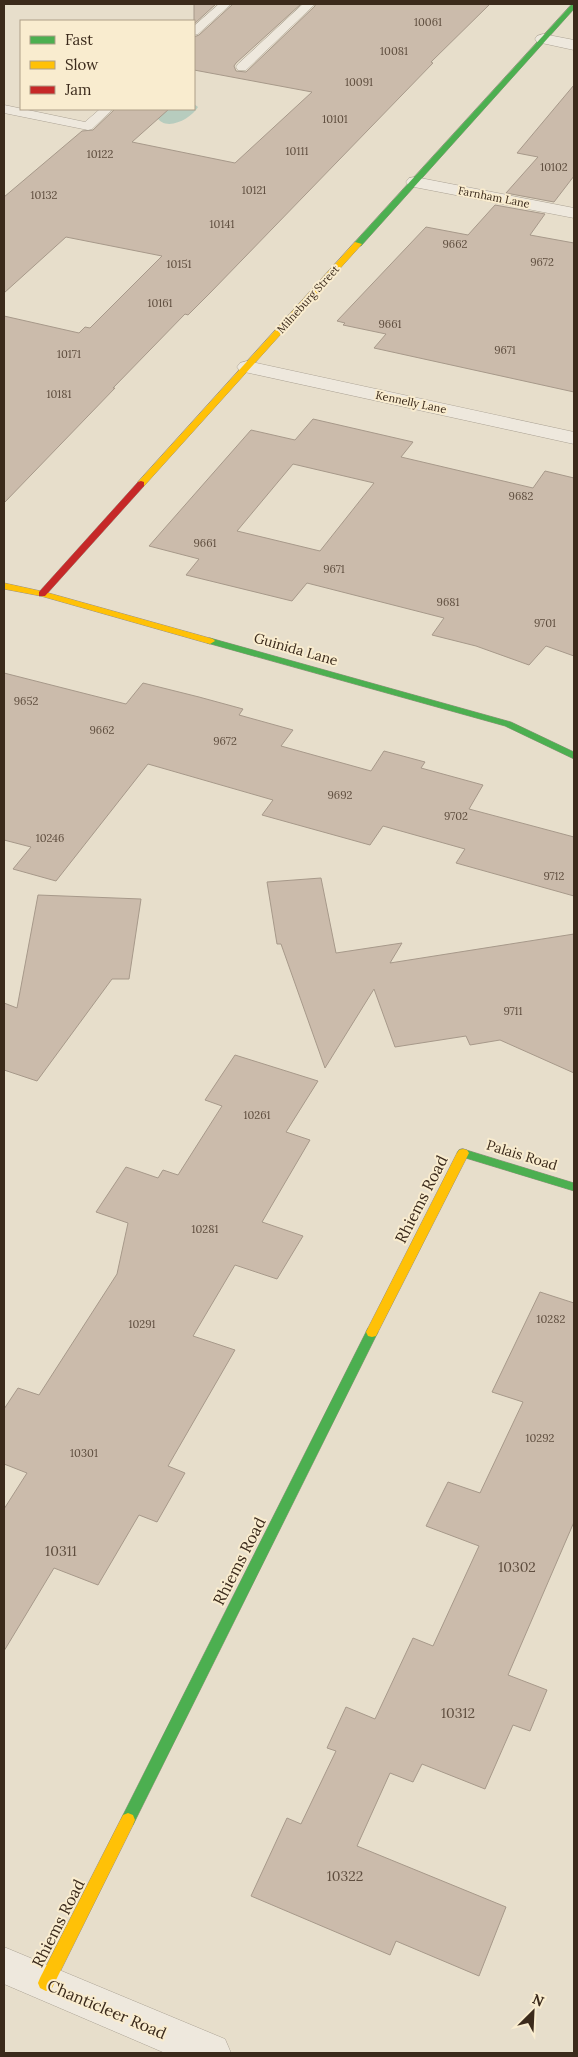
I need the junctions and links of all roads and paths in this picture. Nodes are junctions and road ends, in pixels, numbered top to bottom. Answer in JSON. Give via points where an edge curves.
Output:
{"nodes":[{"id":1,"x":225,"y":4,"type":"edge"},
{"id":2,"x":306,"y":4,"type":"edge"},
{"id":3,"x":574,"y":5,"type":"edge"},
{"id":4,"x":195,"y":31,"type":"edge"},
{"id":5,"x":543,"y":39,"type":"junction"},
{"id":6,"x":574,"y":45,"type":"edge"},
{"id":7,"x":242,"y":67,"type":"dead end"},
{"id":8,"x":4,"y":109,"type":"edge"},
{"id":9,"x":106,"y":110,"type":"edge"},
{"id":10,"x":414,"y":182,"type":"junction"},
{"id":11,"x":574,"y":213,"type":"edge"},
{"id":12,"x":247,"y":367,"type":"junction"},
{"id":13,"x":574,"y":438,"type":"edge"},
{"id":14,"x":4,"y":586,"type":"edge"},
{"id":15,"x":42,"y":594,"type":"junction"},
{"id":16,"x":574,"y":756,"type":"edge"},
{"id":17,"x":462,"y":1153,"type":"joint"},
{"id":18,"x":574,"y":1186,"type":"edge"},
{"id":19,"x":4,"y":1965,"type":"edge"},
{"id":20,"x":46,"y":1983,"type":"junction"},
{"id":21,"x":211,"y":2053,"type":"edge"}],
"edges":[{"from":1,"to":4,"type":"lane"},
{"from":2,"to":7,"type":"lane"},
{"from":3,"to":5,"type":"street","name":"Milneburg Street"},
{"from":5,"to":6,"type":"street"},
{"from":5,"to":10,"type":"street","name":"Milneburg Street"},
{"from":8,"to":9,"type":"lane","via":[[88,126]]},
{"from":10,"to":11,"type":"street","name":"Farnham Lane"},
{"from":10,"to":12,"type":"street","name":"Milneburg Street"},
{"from":12,"to":13,"type":"street","name":"Kennelly Lane"},
{"from":12,"to":15,"type":"street","name":"Milneburg Street"},
{"from":14,"to":15,"type":"street","name":"Guinida Lane"},
{"from":15,"to":16,"type":"street","name":"Guinida Lane","via":[[508,724]]},
{"from":17,"to":18,"type":"street","name":"Palais Road"},
{"from":17,"to":20,"type":"street","name":"Rhiems Road"},
{"from":19,"to":20,"type":"street","name":"Chanticleer Road"},
{"from":20,"to":21,"type":"street","name":"Chanticleer Road"}]}
